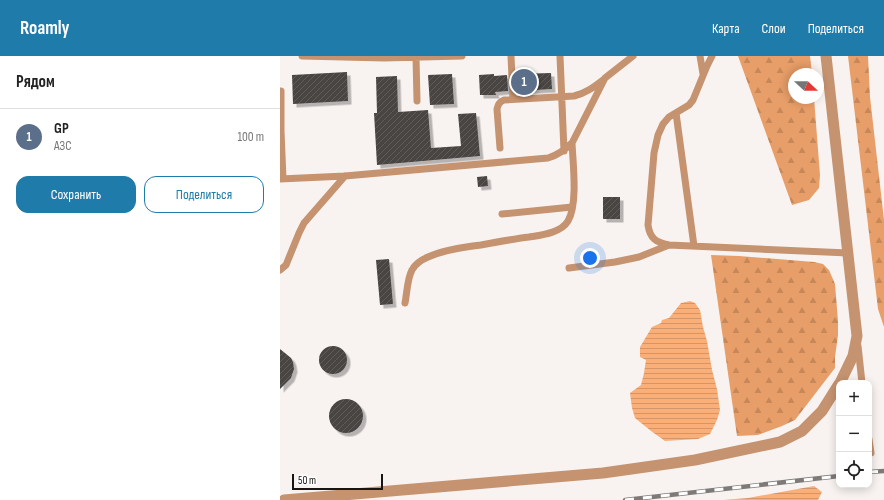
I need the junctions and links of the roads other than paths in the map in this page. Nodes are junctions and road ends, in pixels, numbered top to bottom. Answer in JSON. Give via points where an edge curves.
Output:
{"nodes":[{"id":1,"x":302,"y":56,"type":"edge"},
{"id":2,"x":462,"y":56,"type":"edge"},
{"id":3,"x":511,"y":56,"type":"edge"},
{"id":4,"x":560,"y":56,"type":"edge"},
{"id":5,"x":634,"y":56,"type":"edge"},
{"id":6,"x":700,"y":56,"type":"edge"},
{"id":7,"x":712,"y":56,"type":"edge"},
{"id":8,"x":826,"y":56,"type":"edge"},
{"id":9,"x":416,"y":57,"type":"junction"},
{"id":10,"x":703,"y":75,"type":"junction"},
{"id":11,"x":605,"y":78,"type":"junction"},
{"id":12,"x":281,"y":91,"type":"dead end"},
{"id":13,"x":561,"y":96,"type":"junction"},
{"id":14,"x":513,"y":99,"type":"junction"},
{"id":15,"x":418,"y":101,"type":"dead end"},
{"id":16,"x":676,"y":112,"type":"junction"},
{"id":17,"x":572,"y":143,"type":"junction"},
{"id":18,"x":500,"y":148,"type":"dead end"},
{"id":19,"x":564,"y":150,"type":"junction"},
{"id":20,"x":345,"y":176,"type":"junction"},
{"id":21,"x":282,"y":179,"type":"edge"},
{"id":22,"x":572,"y":207,"type":"junction"},
{"id":23,"x":502,"y":214,"type":"dead end"},
{"id":24,"x":669,"y":245,"type":"junction"},
{"id":25,"x":694,"y":246,"type":"junction"},
{"id":26,"x":848,"y":253,"type":"junction"},
{"id":27,"x":569,"y":268,"type":"dead end"},
{"id":28,"x":280,"y":270,"type":"edge"},
{"id":29,"x":405,"y":303,"type":"dead end"},
{"id":30,"x":857,"y":336,"type":"junction"},
{"id":31,"x":841,"y":380,"type":"edge"},
{"id":32,"x":862,"y":380,"type":"edge"},
{"id":33,"x":836,"y":389,"type":"edge"},
{"id":34,"x":284,"y":500,"type":"edge"}],
"edges":[{"from":1,"to":9,"type":"lane"},
{"from":2,"to":9,"type":"lane"},
{"from":3,"to":14,"type":"lane"},
{"from":4,"to":13,"type":"lane"},
{"from":5,"to":11,"type":"lane"},
{"from":6,"to":10,"type":"lane"},
{"from":7,"to":10,"type":"lane"},
{"from":8,"to":26,"type":"street"},
{"from":9,"to":15,"type":"lane"},
{"from":10,"to":16,"type":"lane","via":[[693,100]]},
{"from":11,"to":13,"type":"lane","via":[[581,94]]},
{"from":11,"to":17,"type":"lane"},
{"from":12,"to":21,"type":"lane"},
{"from":13,"to":14,"type":"lane"},
{"from":13,"to":19,"type":"lane"},
{"from":14,"to":18,"type":"lane","via":[[500,101],[498,105]]},
{"from":16,"to":24,"type":"lane","via":[[663,124],[658,135],[648,225],[654,240]]},
{"from":16,"to":25,"type":"lane"},
{"from":17,"to":19,"type":"lane"},
{"from":17,"to":22,"type":"lane"},
{"from":19,"to":20,"type":"lane","via":[[548,158]]},
{"from":20,"to":21,"type":"lane"},
{"from":20,"to":28,"type":"lane","via":[[304,223],[286,265]]},
{"from":22,"to":23,"type":"lane"},
{"from":22,"to":29,"type":"lane","via":[[567,222],[555,231],[466,247],[420,261],[410,275]]},
{"from":24,"to":25,"type":"lane"},
{"from":24,"to":27,"type":"lane","via":[[639,257]]},
{"from":25,"to":26,"type":"lane"},
{"from":26,"to":30,"type":"street"},
{"from":30,"to":31,"type":"street","via":[[853,356]]},
{"from":30,"to":32,"type":"lane"},
{"from":33,"to":34,"type":"street","via":[[822,411],[802,431],[780,442],[702,459],[603,473]]}]}
